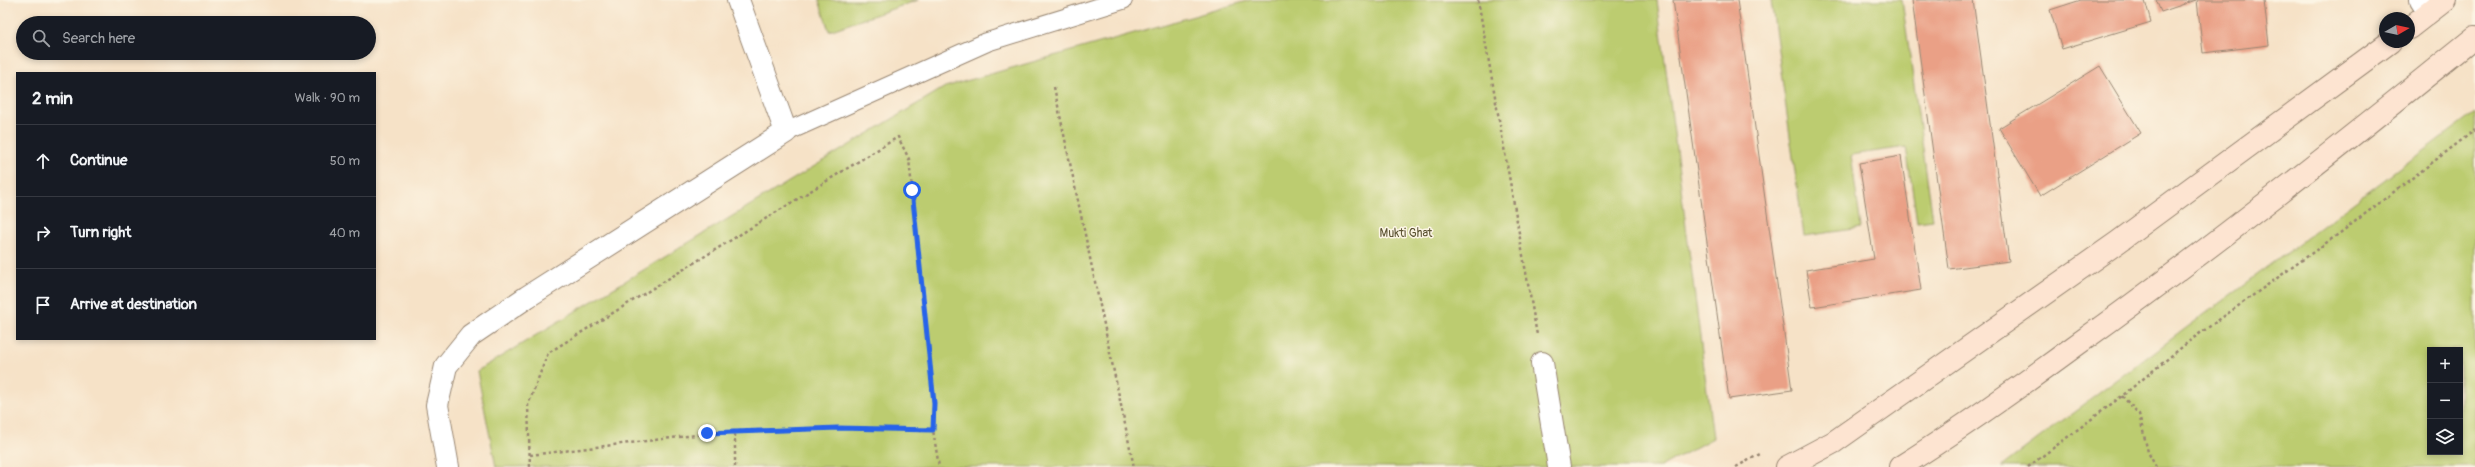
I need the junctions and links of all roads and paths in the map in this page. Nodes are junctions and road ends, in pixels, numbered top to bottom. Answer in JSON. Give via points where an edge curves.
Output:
{"nodes":[{"id":1,"x":738,"y":0,"type":"edge"},
{"id":2,"x":1123,"y":0,"type":"edge"},
{"id":3,"x":1478,"y":0,"type":"edge"},
{"id":4,"x":2445,"y":0,"type":"edge"},
{"id":5,"x":2423,"y":7,"type":"edge"},
{"id":6,"x":2415,"y":19,"type":"edge"},
{"id":7,"x":2475,"y":37,"type":"edge"},
{"id":8,"x":2382,"y":48,"type":"edge"},
{"id":9,"x":1054,"y":88,"type":"dead end"},
{"id":10,"x":2475,"y":130,"type":"edge"},
{"id":11,"x":786,"y":132,"type":"junction"},
{"id":12,"x":1542,"y":363,"type":"joint"},
{"id":13,"x":2122,"y":396,"type":"junction"},
{"id":14,"x":933,"y":430,"type":"junction"},
{"id":15,"x":735,"y":431,"type":"junction"},
{"id":16,"x":530,"y":455,"type":"junction"},
{"id":17,"x":448,"y":467,"type":"edge"},
{"id":18,"x":530,"y":467,"type":"edge"},
{"id":19,"x":735,"y":467,"type":"edge"},
{"id":20,"x":939,"y":467,"type":"edge"},
{"id":21,"x":1134,"y":467,"type":"edge"},
{"id":22,"x":1559,"y":467,"type":"edge"},
{"id":23,"x":1787,"y":467,"type":"edge"},
{"id":24,"x":1900,"y":467,"type":"edge"},
{"id":25,"x":2028,"y":467,"type":"edge"},
{"id":26,"x":2156,"y":467,"type":"edge"}],
"edges":[{"from":1,"to":11,"type":"street"},
{"from":2,"to":11,"type":"lane","via":[[988,42]]},
{"from":3,"to":12,"type":"path"},
{"from":4,"to":5,"type":"street"},
{"from":5,"to":6,"type":"street"},
{"from":7,"to":24,"type":"street","via":[[2311,170],[2117,316],[1953,434]]},
{"from":8,"to":23,"type":"street","via":[[2118,242],[1847,433]]},
{"from":9,"to":21,"type":"path"},
{"from":10,"to":13,"type":"path","via":[[2340,233],[2192,339]]},
{"from":11,"to":17,"type":"street","via":[[471,335],[446,366],[437,405]]},
{"from":12,"to":22,"type":"street"},
{"from":13,"to":25,"type":"path"},
{"from":13,"to":26,"type":"path","via":[[2139,414],[2148,452]]},
{"from":14,"to":15,"type":"path","via":[[838,428]]},
{"from":14,"to":16,"type":"path","via":[[934,403],[909,159],[898,137],[548,353],[528,405]]},
{"from":14,"to":20,"type":"path"},
{"from":15,"to":16,"type":"path"},
{"from":15,"to":19,"type":"path"},
{"from":16,"to":18,"type":"path"}]}
